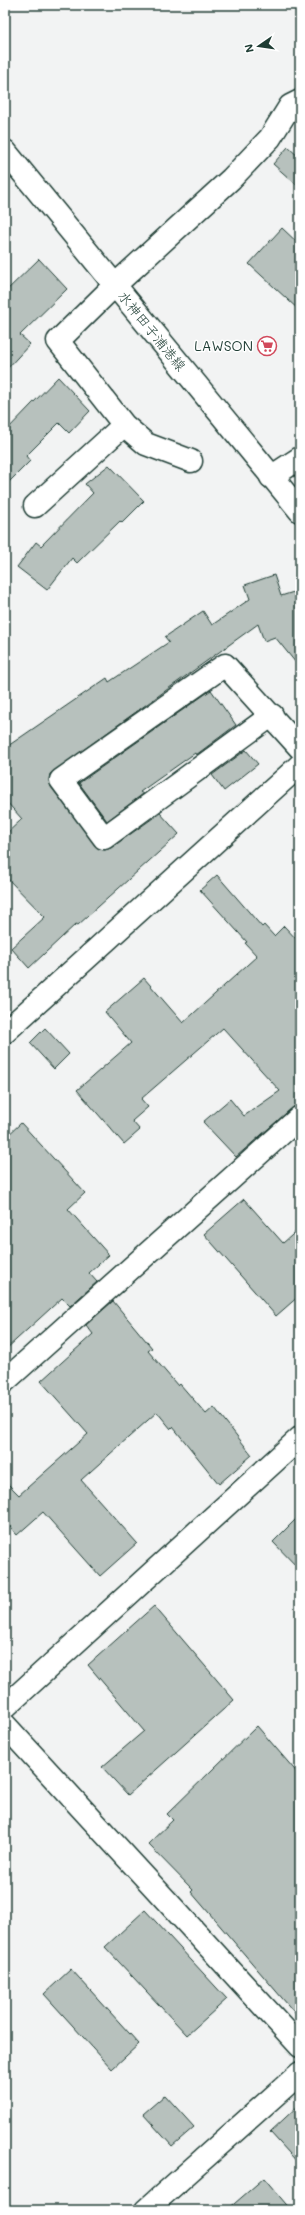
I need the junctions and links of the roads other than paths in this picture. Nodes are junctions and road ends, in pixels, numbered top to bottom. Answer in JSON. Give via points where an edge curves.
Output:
{"nodes":[{"id":1,"x":300,"y":101,"type":"edge"},
{"id":2,"x":5,"y":152,"type":"edge"},
{"id":3,"x":115,"y":285,"type":"junction"},
{"id":4,"x":124,"y":425,"type":"junction"},
{"id":5,"x":300,"y":458,"type":"edge"},
{"id":6,"x":191,"y":461,"type":"dead end"},
{"id":7,"x":271,"y":477,"type":"junction"},
{"id":8,"x":35,"y":506,"type":"dead end"},
{"id":9,"x":300,"y":510,"type":"edge"},
{"id":10,"x":272,"y":715,"type":"junction"},
{"id":11,"x":300,"y":748,"type":"edge"},
{"id":12,"x":300,"y":765,"type":"edge"},
{"id":13,"x":5,"y":1032,"type":"edge"},
{"id":14,"x":300,"y":1117,"type":"edge"},
{"id":15,"x":5,"y":1381,"type":"edge"},
{"id":16,"x":300,"y":1438,"type":"edge"},
{"id":17,"x":5,"y":1707,"type":"edge"},
{"id":18,"x":5,"y":1725,"type":"edge"},
{"id":19,"x":300,"y":2046,"type":"edge"},
{"id":20,"x":300,"y":2073,"type":"edge"},
{"id":21,"x":146,"y":2210,"type":"edge"}],
"edges":[{"from":1,"to":3,"type":"street","via":[[290,106],[270,138],[231,179]]},
{"from":2,"to":3,"type":"street","name":"水神田子浦港線"},
{"from":3,"to":4,"type":"street","via":[[58,341]]},
{"from":3,"to":7,"type":"street","name":"水神田子浦港線"},
{"from":4,"to":6,"type":"street","via":[[146,444]]},
{"from":4,"to":8,"type":"street"},
{"from":5,"to":7,"type":"street"},
{"from":7,"to":9,"type":"street","name":"水神田子浦港線"},
{"from":10,"to":10,"type":"street","via":[[104,838],[61,780],[225,665]]},
{"from":10,"to":11,"type":"street"},
{"from":12,"to":13,"type":"street"},
{"from":14,"to":15,"type":"street"},
{"from":16,"to":17,"type":"street"},
{"from":18,"to":19,"type":"street"},
{"from":20,"to":21,"type":"street"}]}
